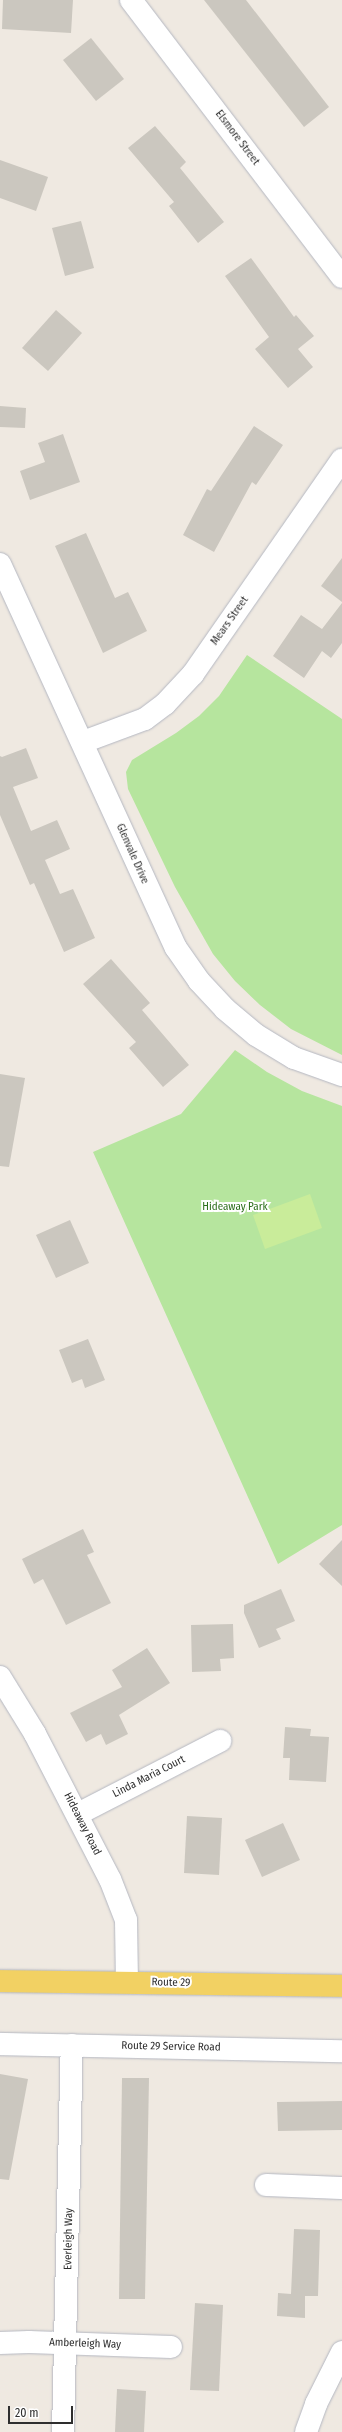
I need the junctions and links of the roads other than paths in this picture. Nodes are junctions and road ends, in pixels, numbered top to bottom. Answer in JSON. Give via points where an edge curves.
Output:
{"nodes":[{"id":1,"x":131,"y":0,"type":"edge"},
{"id":2,"x":342,"y":276,"type":"edge"},
{"id":3,"x":342,"y":460,"type":"edge"},
{"id":4,"x":0,"y":564,"type":"edge"},
{"id":5,"x":83,"y":742,"type":"junction"},
{"id":6,"x":342,"y":1075,"type":"edge"},
{"id":7,"x":0,"y":1677,"type":"edge"},
{"id":8,"x":220,"y":1741,"type":"dead end"},
{"id":9,"x":78,"y":1814,"type":"junction"},
{"id":10,"x":0,"y":1980,"type":"edge"},
{"id":11,"x":127,"y":1982,"type":"junction"},
{"id":12,"x":342,"y":1986,"type":"edge"},
{"id":13,"x":0,"y":2044,"type":"edge"},
{"id":14,"x":72,"y":2045,"type":"junction"},
{"id":15,"x":342,"y":2050,"type":"edge"},
{"id":16,"x":266,"y":2185,"type":"dead end"},
{"id":17,"x":342,"y":2188,"type":"edge"},
{"id":18,"x":0,"y":2343,"type":"edge"},
{"id":19,"x":66,"y":2343,"type":"junction"},
{"id":20,"x":171,"y":2347,"type":"dead end"},
{"id":21,"x":342,"y":2352,"type":"edge"},
{"id":22,"x":63,"y":2432,"type":"edge"},
{"id":23,"x":306,"y":2432,"type":"edge"}],
"edges":[{"from":1,"to":2,"type":"street","name":"Elsmore Street"},
{"from":3,"to":5,"type":"street","name":"Mears Street","via":[[193,674],[165,704],[145,719]]},
{"from":4,"to":5,"type":"street","name":"Glenvale Drive"},
{"from":5,"to":6,"type":"street","name":"Glenvale Drive","via":[[141,876],[176,948],[199,981],[225,1009],[276,1049],[321,1069]]},
{"from":7,"to":9,"type":"street","name":"Hideaway Road"},
{"from":8,"to":9,"type":"street","name":"Linda Maria Court"},
{"from":9,"to":11,"type":"street","name":"Hideaway Road","via":[[110,1879],[126,1920]]},
{"from":10,"to":11,"type":"main road","name":"Route 29"},
{"from":11,"to":12,"type":"main road","name":"Route 29"},
{"from":13,"to":14,"type":"street","name":"Route 29 Service Road"},
{"from":14,"to":15,"type":"street","name":"Route 29 Service Road"},
{"from":14,"to":19,"type":"street","name":"Everleigh Way"},
{"from":16,"to":17,"type":"street"},
{"from":18,"to":19,"type":"street","name":"Amberleigh Way"},
{"from":19,"to":20,"type":"street","name":"Amberleigh Way"},
{"from":19,"to":22,"type":"street","name":"Everleigh Way"},
{"from":21,"to":23,"type":"street","via":[[316,2404]]}]}
